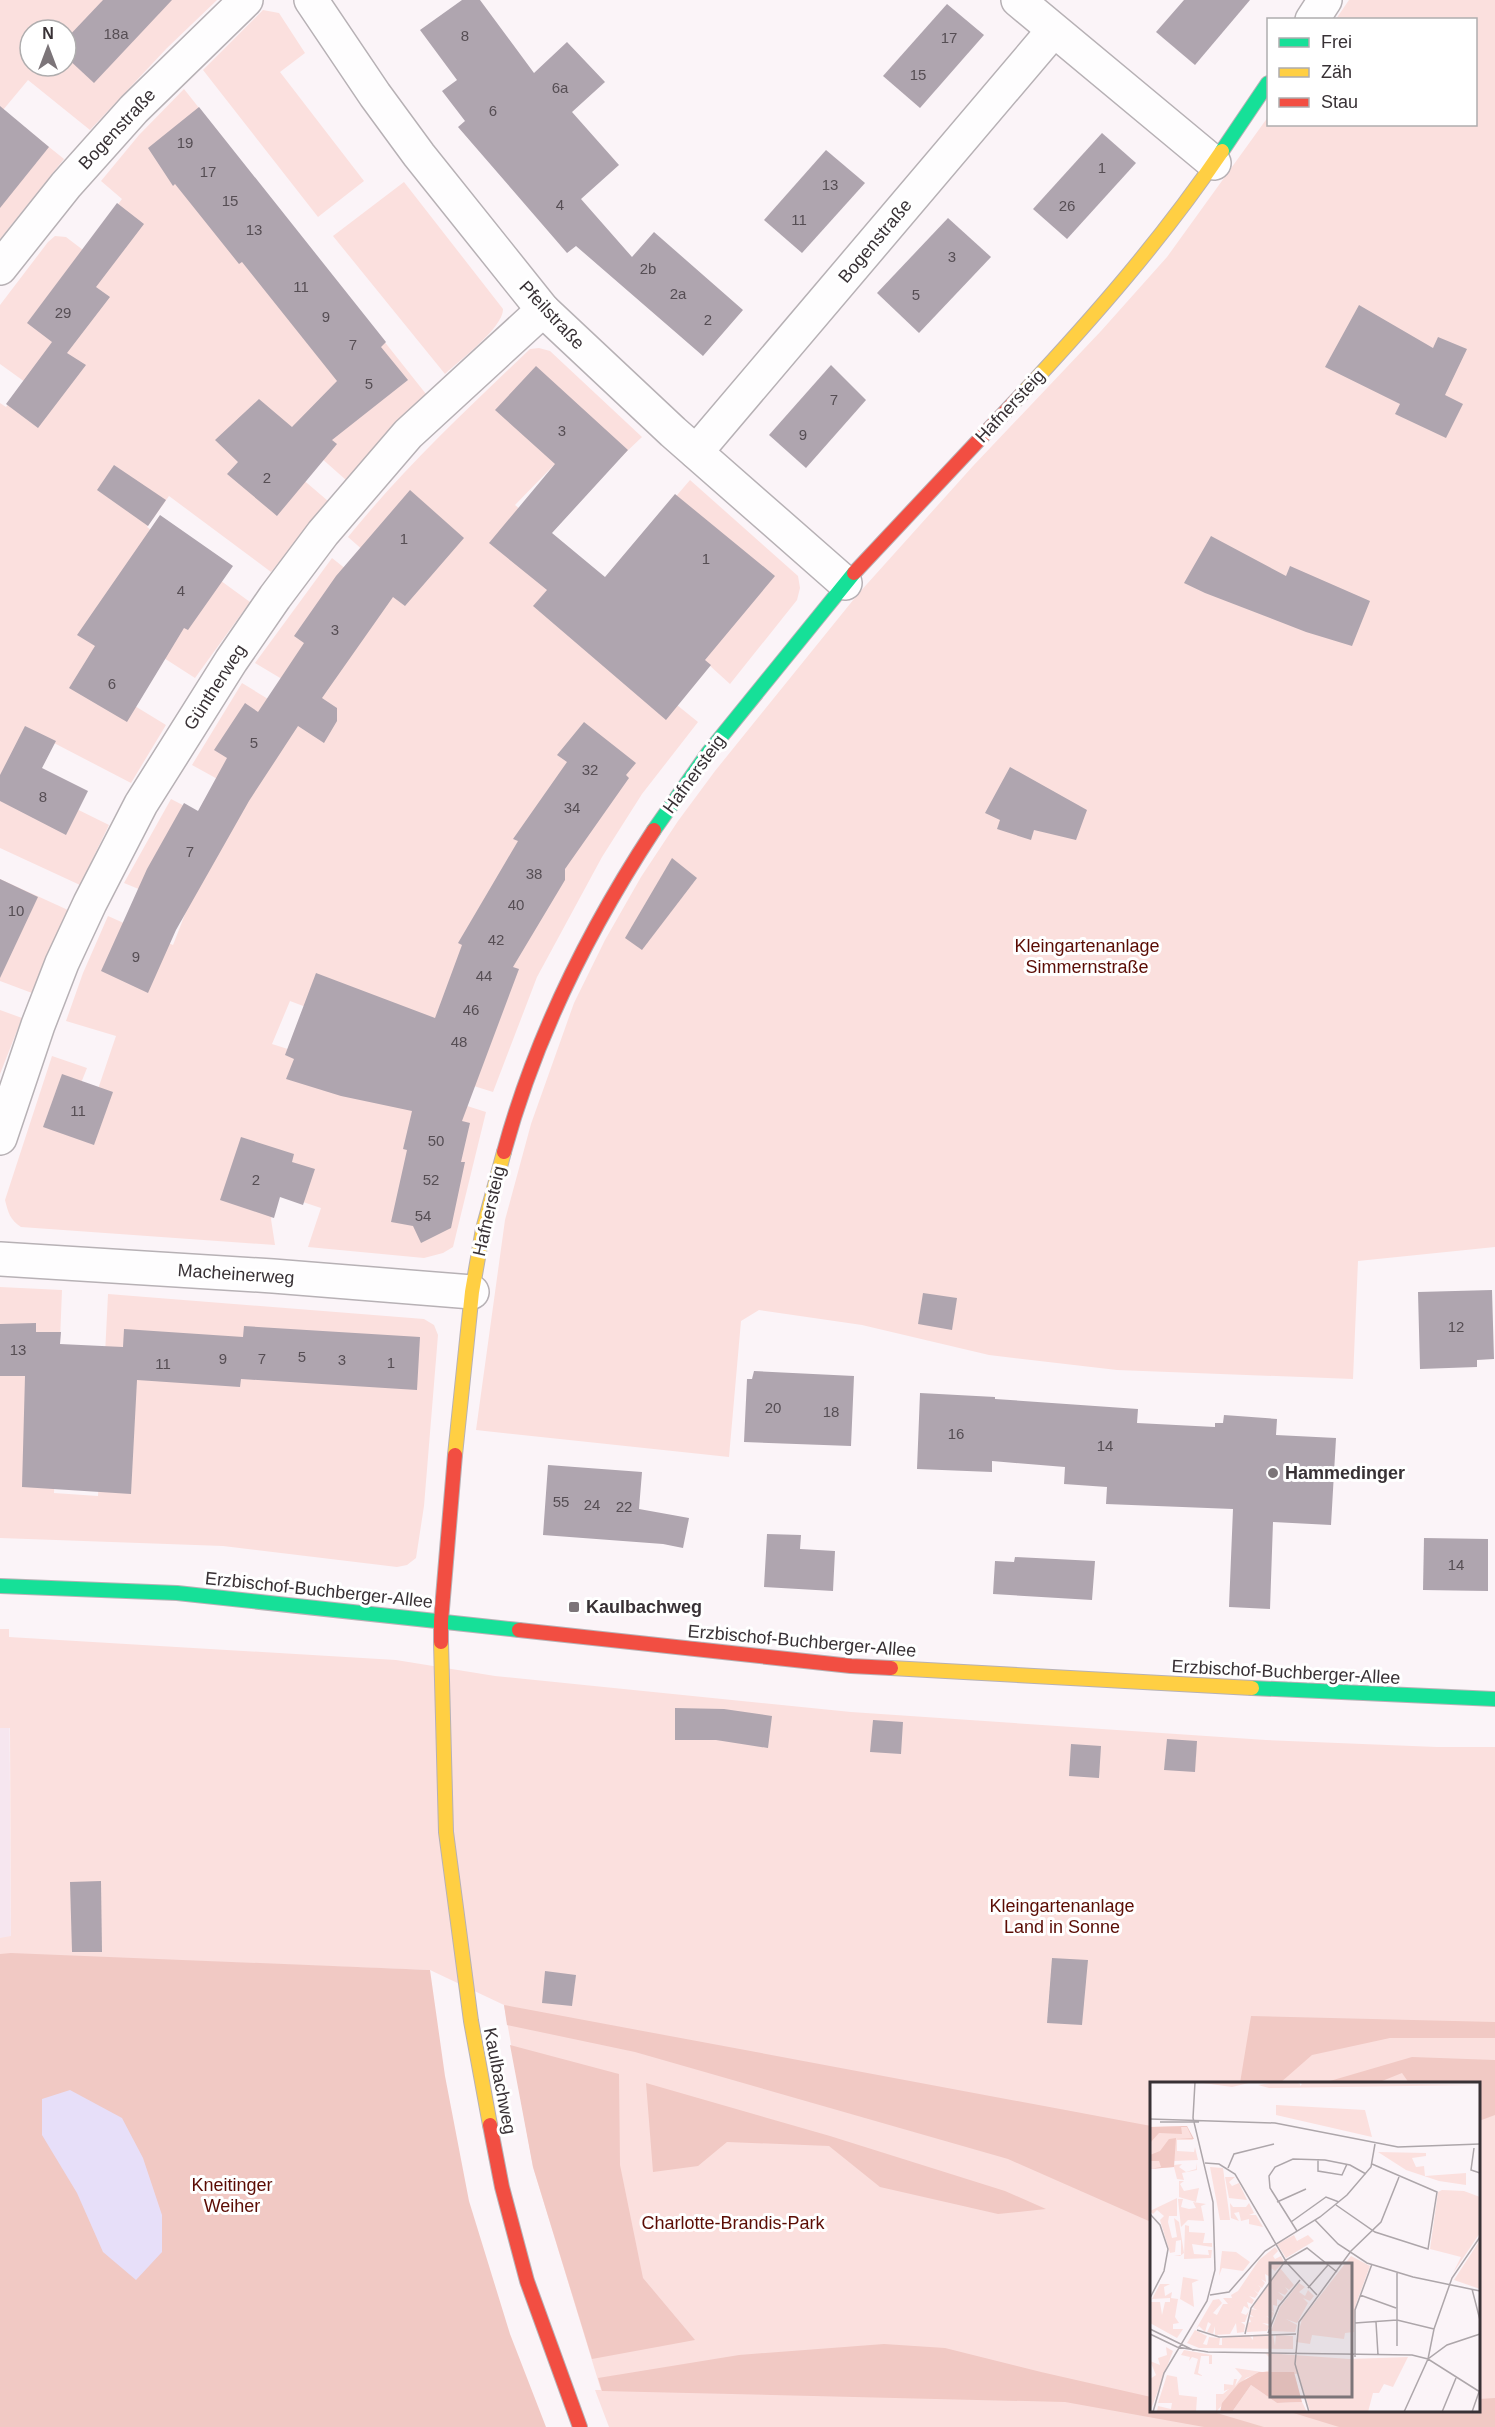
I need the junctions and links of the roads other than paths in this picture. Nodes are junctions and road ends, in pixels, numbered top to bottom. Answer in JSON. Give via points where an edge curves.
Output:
{"nodes":[{"id":1,"x":246,"y":0,"type":"edge"},
{"id":2,"x":311,"y":0,"type":"edge"},
{"id":3,"x":1018,"y":0,"type":"edge"},
{"id":4,"x":1325,"y":0,"type":"edge"},
{"id":5,"x":1313,"y":18,"type":"edge"},
{"id":6,"x":1053,"y":31,"type":"junction"},
{"id":7,"x":1267,"y":86,"type":"edge"},
{"id":8,"x":1214,"y":163,"type":"junction"},
{"id":9,"x":0,"y":268,"type":"edge"},
{"id":10,"x":543,"y":310,"type":"junction"},
{"id":11,"x":696,"y":452,"type":"junction"},
{"id":12,"x":845,"y":583,"type":"junction"},
{"id":13,"x":0,"y":1138,"type":"edge"},
{"id":14,"x":0,"y":1259,"type":"edge"},
{"id":15,"x":472,"y":1292,"type":"junction"},
{"id":16,"x":0,"y":1586,"type":"edge"},
{"id":17,"x":441,"y":1622,"type":"junction"},
{"id":18,"x":1495,"y":1699,"type":"edge"},
{"id":19,"x":580,"y":2427,"type":"edge"}],
"edges":[{"from":1,"to":9,"type":"street","name":"Bogenstraße","via":[[91,155]]},
{"from":2,"to":10,"type":"street","name":"Pfeilstraße","via":[[407,138]]},
{"from":3,"to":6,"type":"street"},
{"from":4,"to":5,"type":"street"},
{"from":6,"to":8,"type":"street"},
{"from":6,"to":11,"type":"street","name":"Bogenstraße"},
{"from":7,"to":8,"type":"street","name":"Hafnersteig"},
{"from":8,"to":12,"type":"street","name":"Hafnersteig","via":[[1093,318]]},
{"from":10,"to":11,"type":"street","name":"Pfeilstraße"},
{"from":10,"to":13,"type":"street","name":"Güntherweg","via":[[408,434],[323,533],[231,661],[117,847],[62,963]]},
{"from":11,"to":12,"type":"street","name":"Pfeilstraße"},
{"from":12,"to":15,"type":"street","name":"Hafnersteig","via":[[708,753],[639,853],[592,933],[515,1111],[483,1229]]},
{"from":14,"to":15,"type":"street","name":"Macheinerweg"},
{"from":15,"to":17,"type":"street","name":"Hafnersteig"},
{"from":16,"to":17,"type":"street","name":"Erzbischof-Buchberger-Allee","via":[[177,1593]]},
{"from":17,"to":18,"type":"street","name":"Erzbischof-Buchberger-Allee","via":[[851,1666]]},
{"from":17,"to":19,"type":"street","name":"Kaulbachweg","via":[[446,1832],[471,2021],[502,2187],[522,2260]]}]}
